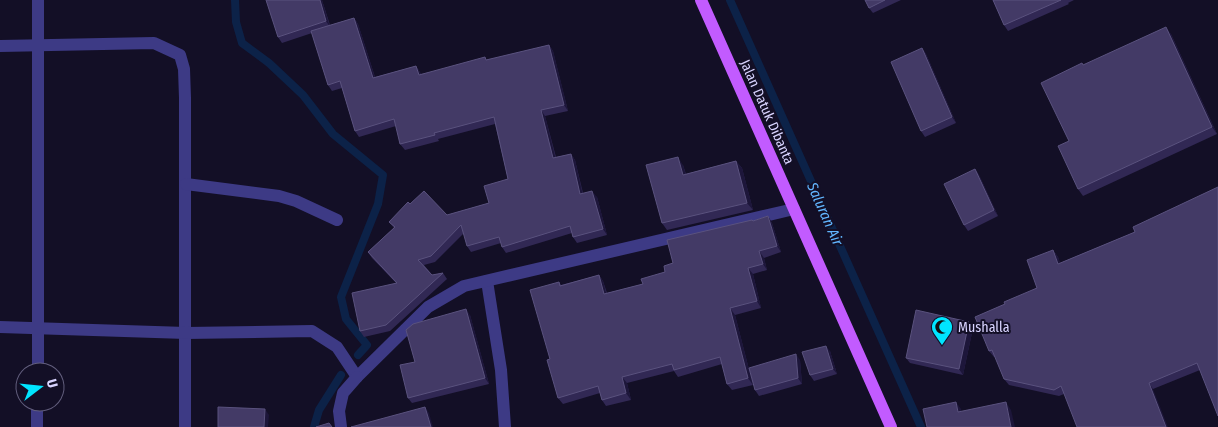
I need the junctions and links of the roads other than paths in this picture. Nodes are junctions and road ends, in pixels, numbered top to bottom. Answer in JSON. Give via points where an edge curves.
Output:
{"nodes":[{"id":1,"x":38,"y":0,"type":"edge"},
{"id":2,"x":701,"y":0,"type":"edge"},
{"id":3,"x":39,"y":45,"type":"junction"},
{"id":4,"x":0,"y":46,"type":"edge"},
{"id":5,"x":186,"y":184,"type":"junction"},
{"id":6,"x":794,"y":209,"type":"junction"},
{"id":7,"x":337,"y":220,"type":"dead end"},
{"id":8,"x":486,"y":281,"type":"junction"},
{"id":9,"x":0,"y":327,"type":"edge"},
{"id":10,"x":38,"y":328,"type":"junction"},
{"id":11,"x":186,"y":333,"type":"junction"},
{"id":12,"x":38,"y":362,"type":"edge"},
{"id":13,"x":357,"y":377,"type":"junction"},
{"id":14,"x":37,"y":412,"type":"edge"},
{"id":15,"x":37,"y":427,"type":"edge"},
{"id":16,"x":185,"y":427,"type":"edge"},
{"id":17,"x":340,"y":427,"type":"edge"},
{"id":18,"x":505,"y":427,"type":"edge"},
{"id":19,"x":891,"y":427,"type":"edge"}],
"edges":[{"from":1,"to":3,"type":"street"},
{"from":2,"to":6,"type":"main road","name":"Jalan Datuk Dibanta"},
{"from":3,"to":4,"type":"street"},
{"from":3,"to":5,"type":"street","via":[[154,43],[180,55],[184,70]]},
{"from":3,"to":10,"type":"street"},
{"from":5,"to":7,"type":"street","via":[[279,196]]},
{"from":5,"to":11,"type":"street"},
{"from":6,"to":8,"type":"street"},
{"from":6,"to":19,"type":"main road","name":"Jalan Datuk Dibanta"},
{"from":8,"to":13,"type":"street","via":[[464,286],[428,307]]},
{"from":8,"to":18,"type":"street","via":[[501,370]]},
{"from":9,"to":10,"type":"street"},
{"from":10,"to":11,"type":"street"},
{"from":10,"to":12,"type":"street"},
{"from":11,"to":13,"type":"street","via":[[312,331],[337,347]]},
{"from":11,"to":16,"type":"street"},
{"from":13,"to":17,"type":"street","via":[[343,393]]},
{"from":14,"to":15,"type":"street"}]}
